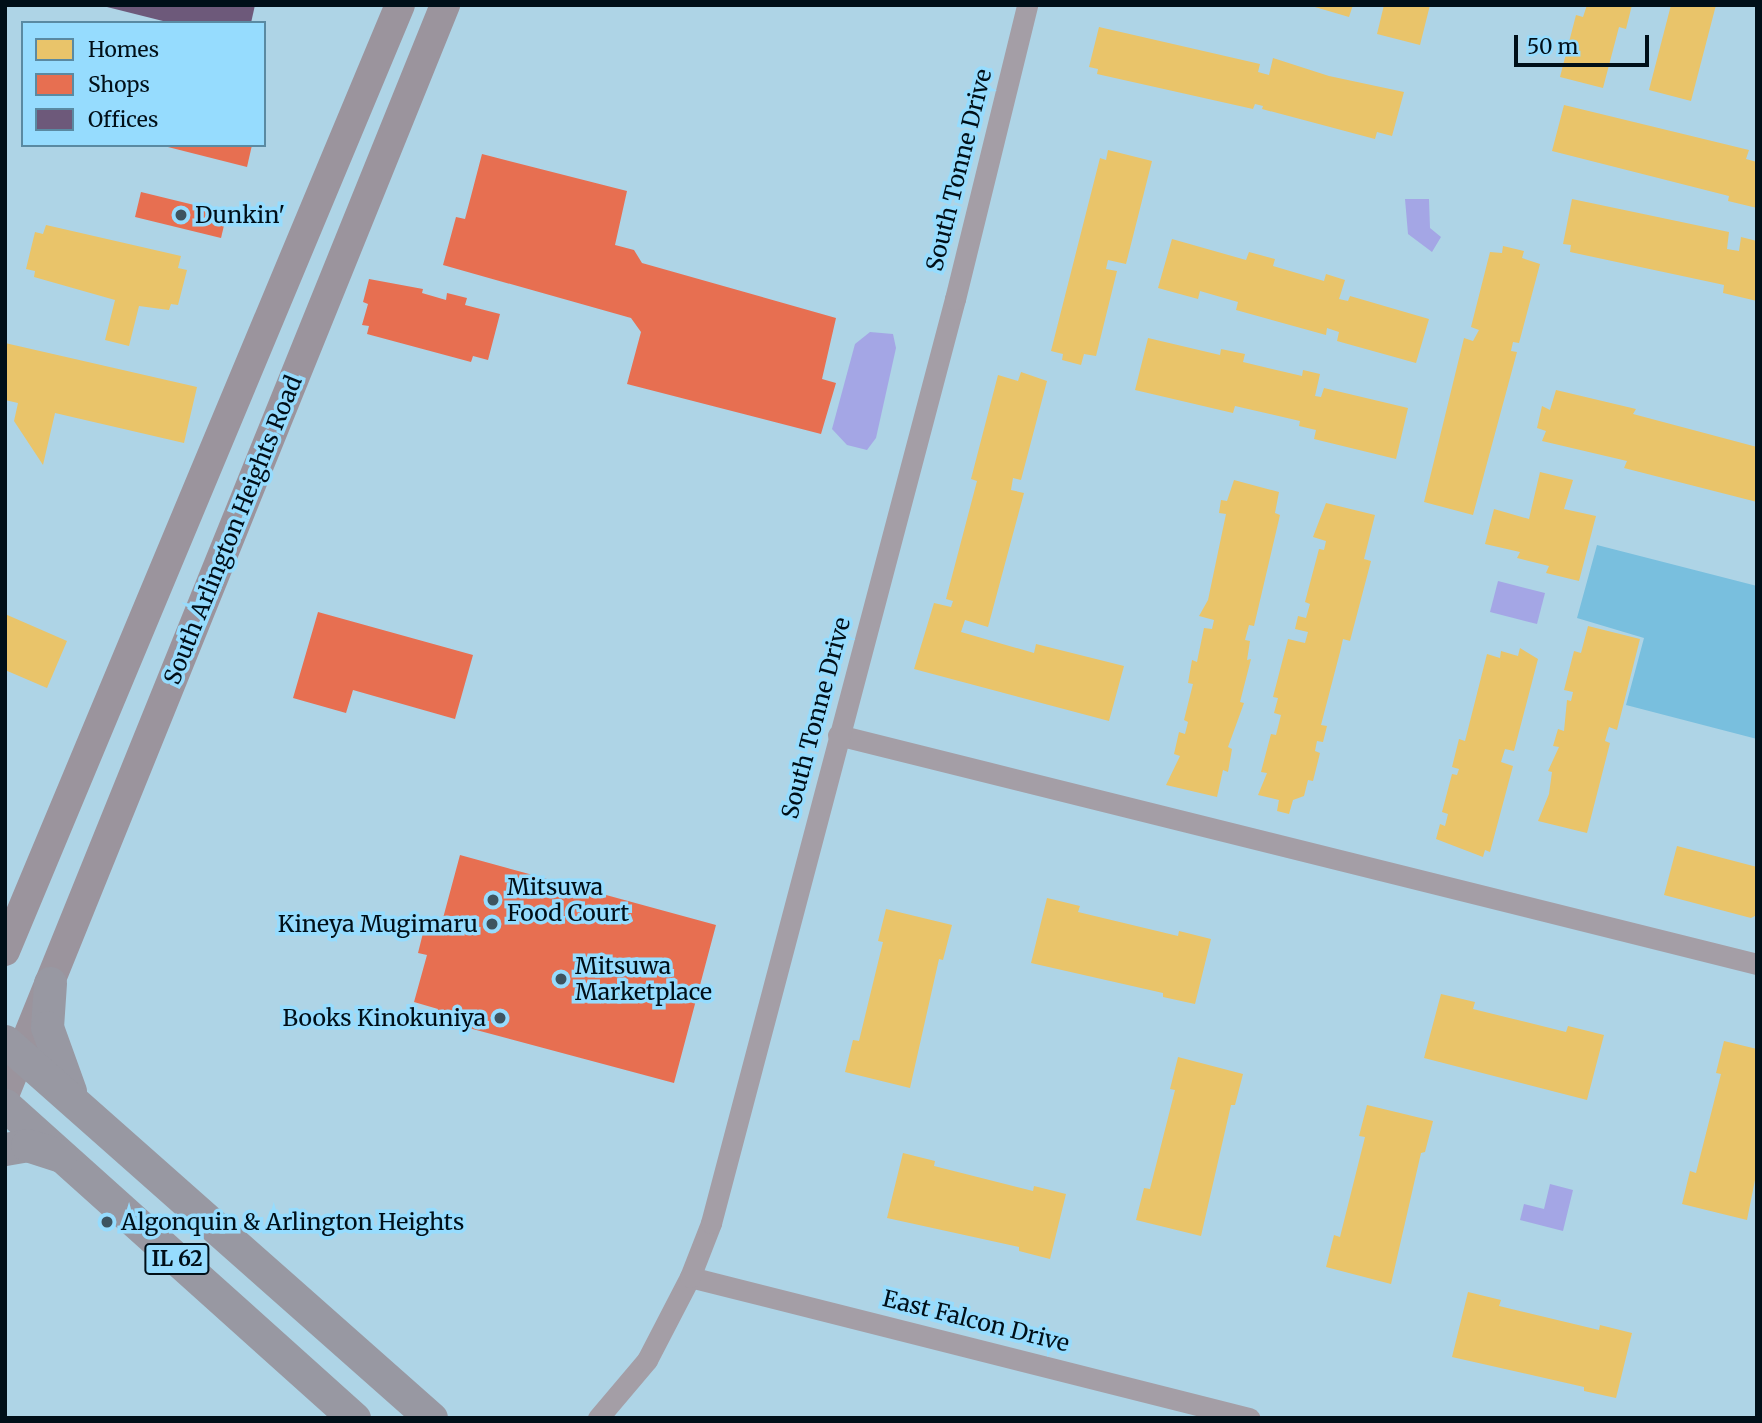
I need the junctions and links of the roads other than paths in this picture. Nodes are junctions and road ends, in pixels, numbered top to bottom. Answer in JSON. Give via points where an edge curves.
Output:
{"nodes":[{"id":1,"x":400,"y":5,"type":"edge"},
{"id":2,"x":444,"y":5,"type":"edge"},
{"id":3,"x":1027,"y":5,"type":"edge"},
{"id":4,"x":838,"y":734,"type":"junction"},
{"id":5,"x":5,"y":951,"type":"edge"},
{"id":6,"x":1757,"y":964,"type":"edge"},
{"id":7,"x":50,"y":983,"type":"junction"},
{"id":8,"x":12,"y":1047,"type":"edge"},
{"id":9,"x":5,"y":1093,"type":"edge"},
{"id":10,"x":5,"y":1105,"type":"edge"},
{"id":11,"x":83,"y":1111,"type":"junction"},
{"id":12,"x":5,"y":1149,"type":"edge"},
{"id":13,"x":64,"y":1157,"type":"junction"},
{"id":14,"x":690,"y":1277,"type":"junction"},
{"id":15,"x":354,"y":1418,"type":"edge"},
{"id":16,"x":431,"y":1418,"type":"edge"},
{"id":17,"x":598,"y":1418,"type":"edge"},
{"id":18,"x":1249,"y":1418,"type":"edge"}],
"edges":[{"from":1,"to":5,"type":"main road","name":"South Arlington Heights Road"},
{"from":2,"to":7,"type":"main road","name":"South Arlington Heights Road"},
{"from":3,"to":4,"type":"street","name":"South Tonne Drive","via":[[955,299]]},
{"from":4,"to":6,"type":"street"},
{"from":4,"to":14,"type":"street","name":"South Tonne Drive","via":[[710,1223]]},
{"from":7,"to":8,"type":"main road","name":"South Arlington Heights Road"},
{"from":7,"to":11,"type":"main road","via":[[50,1046],[62,1081]]},
{"from":8,"to":9,"type":"main road","name":"South Arlington Heights Road"},
{"from":8,"to":11,"type":"main road","number":"IL 62"},
{"from":10,"to":13,"type":"main road","number":"IL 62"},
{"from":11,"to":16,"type":"main road","number":"IL 62"},
{"from":12,"to":13,"type":"main road","via":[[27,1144]]},
{"from":13,"to":15,"type":"main road","number":"IL 62"},
{"from":14,"to":17,"type":"street","name":"South Tonne Drive","via":[[647,1360]]},
{"from":14,"to":18,"type":"street","name":"East Falcon Drive"}]}
